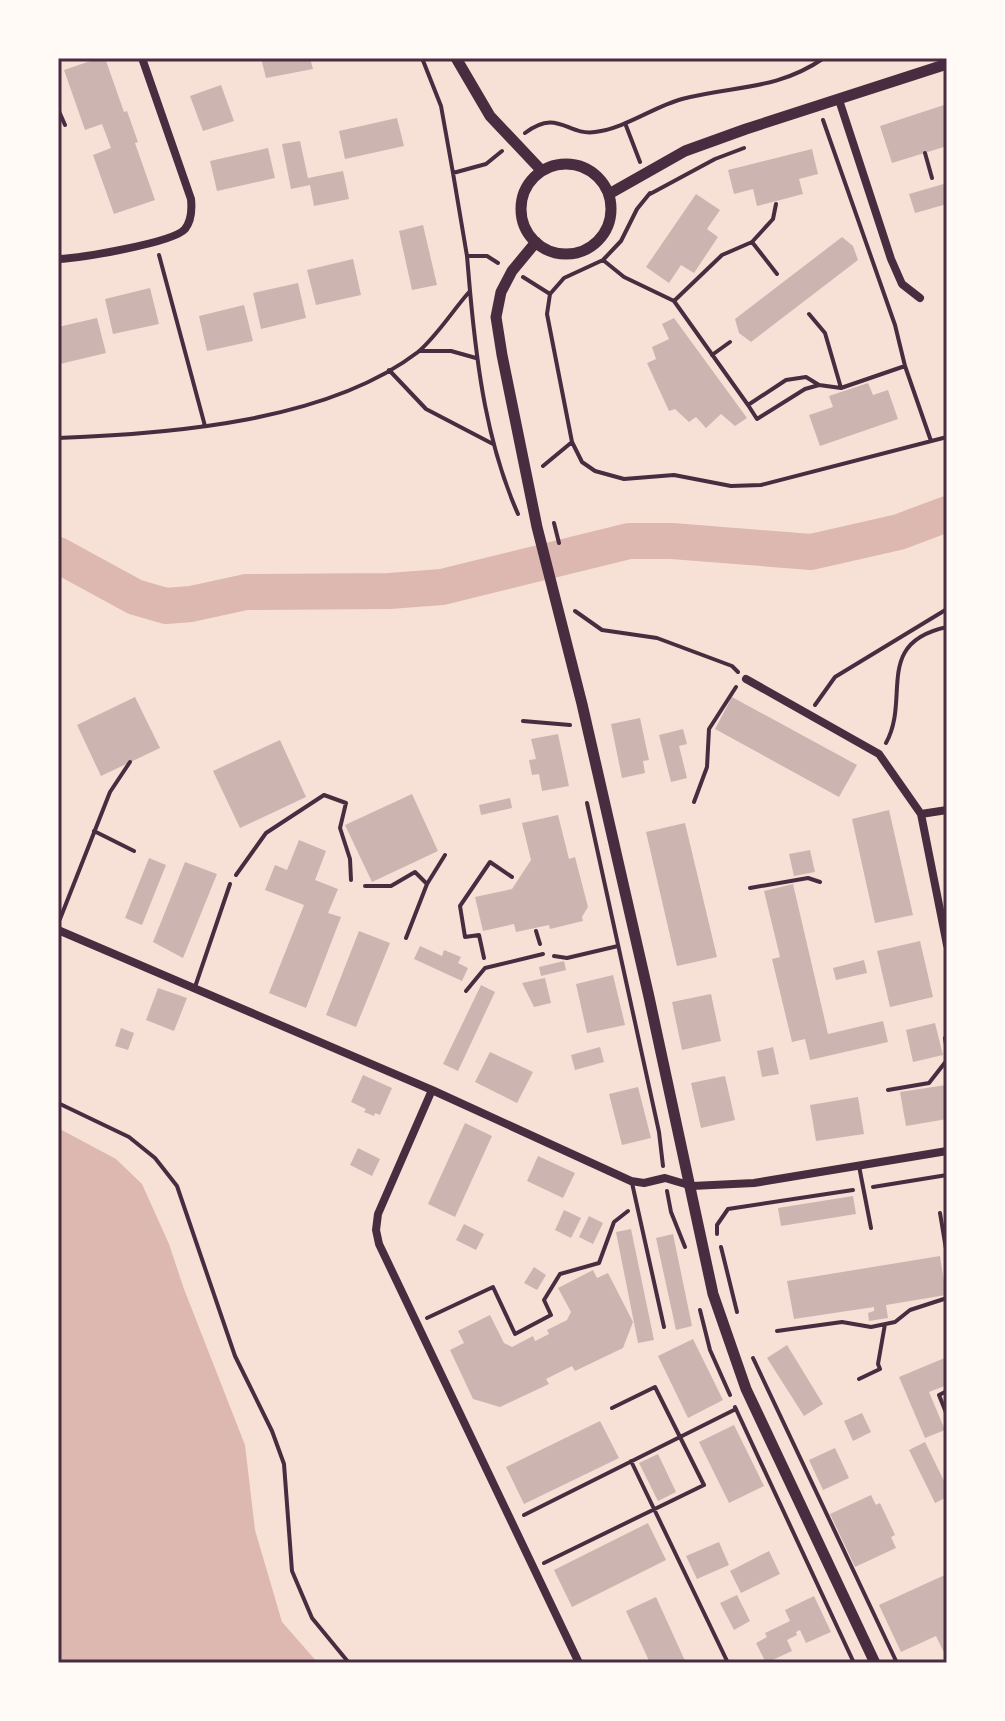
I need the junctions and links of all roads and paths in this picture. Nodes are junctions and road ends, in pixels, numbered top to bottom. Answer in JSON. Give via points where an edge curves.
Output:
{"nodes":[{"id":1,"x":142,"y":58,"type":"edge"},
{"id":2,"x":422,"y":58,"type":"edge"},
{"id":3,"x":456,"y":58,"type":"edge"},
{"id":4,"x":824,"y":58,"type":"edge"},
{"id":5,"x":947,"y":64,"type":"edge"},
{"id":6,"x":841,"y":106,"type":"junction"},
{"id":7,"x":58,"y":109,"type":"edge"},
{"id":8,"x":823,"y":118,"type":"junction"},
{"id":9,"x":809,"y":123,"type":"dead end"},
{"id":10,"x":65,"y":125,"type":"dead end"},
{"id":11,"x":513,"y":142,"type":"junction"},
{"id":12,"x":756,"y":144,"type":"dead end"},
{"id":13,"x":925,"y":153,"type":"dead end"},
{"id":14,"x":541,"y":170,"type":"junction"},
{"id":15,"x":453,"y":173,"type":"junction"},
{"id":16,"x":932,"y":178,"type":"dead end"},
{"id":17,"x":609,"y":194,"type":"junction"},
{"id":18,"x":650,"y":194,"type":"dead end"},
{"id":19,"x":776,"y":204,"type":"dead end"},
{"id":20,"x":156,"y":241,"type":"junction"},
{"id":21,"x":536,"y":242,"type":"junction"},
{"id":22,"x":752,"y":242,"type":"junction"},
{"id":23,"x":467,"y":256,"type":"dead end"},
{"id":24,"x":58,"y":259,"type":"edge"},
{"id":25,"x":777,"y":274,"type":"dead end"},
{"id":26,"x":470,"y":291,"type":"dead end"},
{"id":27,"x":550,"y":294,"type":"dead end"},
{"id":28,"x":920,"y":298,"type":"dead end"},
{"id":29,"x":674,"y":301,"type":"junction"},
{"id":30,"x":809,"y":314,"type":"dead end"},
{"id":31,"x":730,"y":342,"type":"dead end"},
{"id":32,"x":420,"y":351,"type":"dead end"},
{"id":33,"x":712,"y":355,"type":"junction"},
{"id":34,"x":476,"y":358,"type":"junction"},
{"id":35,"x":905,"y":366,"type":"junction"},
{"id":36,"x":389,"y":370,"type":"dead end"},
{"id":37,"x":819,"y":385,"type":"junction"},
{"id":38,"x":841,"y":388,"type":"junction"},
{"id":39,"x":748,"y":405,"type":"junction"},
{"id":40,"x":205,"y":426,"type":"dead end"},
{"id":41,"x":931,"y":441,"type":"dead end"},
{"id":42,"x":572,"y":442,"type":"dead end"},
{"id":43,"x":493,"y":444,"type":"junction"},
{"id":44,"x":543,"y":466,"type":"dead end"},
{"id":45,"x":521,"y":523,"type":"dead end"},
{"id":46,"x":947,"y":609,"type":"edge"},
{"id":47,"x":575,"y":611,"type":"dead end"},
{"id":48,"x":947,"y":627,"type":"edge"},
{"id":49,"x":746,"y":679,"type":"dead end"},
{"id":50,"x":566,"y":711,"type":"dead end"},
{"id":51,"x":809,"y":715,"type":"junction"},
{"id":52,"x":523,"y":721,"type":"dead end"},
{"id":53,"x":570,"y":725,"type":"junction"},
{"id":54,"x":572,"y":737,"type":"dead end"},
{"id":55,"x":879,"y":754,"type":"junction"},
{"id":56,"x":130,"y":762,"type":"dead end"},
{"id":57,"x":585,"y":795,"type":"dead end"},
{"id":58,"x":694,"y":802,"type":"dead end"},
{"id":59,"x":947,"y":810,"type":"edge"},
{"id":60,"x":921,"y":814,"type":"junction"},
{"id":61,"x":94,"y":831,"type":"junction"},
{"id":62,"x":134,"y":851,"type":"dead end"},
{"id":63,"x":445,"y":855,"type":"dead end"},
{"id":64,"x":512,"y":877,"type":"dead end"},
{"id":65,"x":351,"y":880,"type":"dead end"},
{"id":66,"x":820,"y":882,"type":"dead end"},
{"id":67,"x":230,"y":884,"type":"joint"},
{"id":68,"x":427,"y":884,"type":"junction"},
{"id":69,"x":365,"y":886,"type":"dead end"},
{"id":70,"x":750,"y":888,"type":"dead end"},
{"id":71,"x":58,"y":928,"type":"edge"},
{"id":72,"x":406,"y":938,"type":"dead end"},
{"id":73,"x":947,"y":945,"type":"edge"},
{"id":74,"x":618,"y":946,"type":"junction"},
{"id":75,"x":543,"y":954,"type":"joint"},
{"id":76,"x":485,"y":968,"type":"junction"},
{"id":77,"x":195,"y":987,"type":"junction"},
{"id":78,"x":466,"y":991,"type":"dead end"},
{"id":79,"x":947,"y":1038,"type":"edge"},
{"id":80,"x":947,"y":1051,"type":"edge"},
{"id":81,"x":947,"y":1060,"type":"edge"},
{"id":82,"x":432,"y":1090,"type":"junction"},
{"id":83,"x":888,"y":1090,"type":"dead end"},
{"id":84,"x":58,"y":1103,"type":"edge"},
{"id":85,"x":947,"y":1151,"type":"edge"},
{"id":86,"x":859,"y":1164,"type":"junction"},
{"id":87,"x":947,"y":1175,"type":"edge"},
{"id":88,"x":665,"y":1178,"type":"junction"},
{"id":89,"x":631,"y":1181,"type":"junction"},
{"id":90,"x":692,"y":1186,"type":"junction"},
{"id":91,"x":864,"y":1189,"type":"junction"},
{"id":92,"x":637,"y":1205,"type":"junction"},
{"id":93,"x":940,"y":1213,"type":"dead end"},
{"id":94,"x":871,"y":1228,"type":"dead end"},
{"id":95,"x":683,"y":1236,"type":"dead end"},
{"id":96,"x":947,"y":1255,"type":"edge"},
{"id":97,"x":947,"y":1298,"type":"edge"},
{"id":98,"x":417,"y":1322,"type":"junction"},
{"id":99,"x":741,"y":1324,"type":"dead end"},
{"id":100,"x":885,"y":1324,"type":"junction"},
{"id":101,"x":664,"y":1327,"type":"dead end"},
{"id":102,"x":777,"y":1331,"type":"dead end"},
{"id":103,"x":751,"y":1353,"type":"dead end"},
{"id":104,"x":859,"y":1379,"type":"dead end"},
{"id":105,"x":947,"y":1391,"type":"edge"},
{"id":106,"x":612,"y":1408,"type":"dead end"},
{"id":107,"x":736,"y":1409,"type":"dead end"},
{"id":108,"x":947,"y":1415,"type":"edge"},
{"id":109,"x":680,"y":1437,"type":"junction"},
{"id":110,"x":631,"y":1461,"type":"junction"},
{"id":111,"x":656,"y":1509,"type":"junction"},
{"id":112,"x":513,"y":1520,"type":"junction"},
{"id":113,"x":534,"y":1567,"type":"junction"},
{"id":114,"x":349,"y":1663,"type":"edge"},
{"id":115,"x":579,"y":1663,"type":"edge"},
{"id":116,"x":728,"y":1663,"type":"edge"},
{"id":117,"x":875,"y":1663,"type":"edge"},
{"id":118,"x":897,"y":1663,"type":"edge"}],
"edges":[{"from":1,"to":20,"type":"street","via":[[192,212],[179,234]]},
{"from":2,"to":15,"type":"path","via":[[441,106]]},
{"from":3,"to":11,"type":"street","via":[[490,116]]},
{"from":4,"to":11,"type":"path","via":[[781,81],[679,100],[592,133],[551,122]]},
{"from":5,"to":6,"type":"street"},
{"from":6,"to":8,"type":"path"},
{"from":6,"to":17,"type":"street","via":[[685,151]]},
{"from":6,"to":28,"type":"street","via":[[891,259],[902,284]]},
{"from":7,"to":10,"type":"lane"},
{"from":8,"to":9,"type":"path"},
{"from":8,"to":35,"type":"path"},
{"from":11,"to":14,"type":"street"},
{"from":11,"to":15,"type":"path","via":[[486,164]]},
{"from":12,"to":18,"type":"path"},
{"from":13,"to":16,"type":"path"},
{"from":14,"to":17,"type":"street","via":[[580,165],[604,182]]},
{"from":14,"to":21,"type":"street","via":[[530,180],[521,212]]},
{"from":15,"to":23,"type":"path"},
{"from":17,"to":21,"type":"street","via":[[610,220],[592,246],[572,254],[545,250]]},
{"from":19,"to":22,"type":"path","via":[[773,219]]},
{"from":20,"to":24,"type":"street"},
{"from":20,"to":40,"type":"path"},
{"from":21,"to":90,"type":"street","via":[[512,271],[496,317],[537,527]]},
{"from":22,"to":25,"type":"path"},
{"from":22,"to":29,"type":"path","via":[[722,255]]},
{"from":26,"to":34,"type":"path"},
{"from":27,"to":29,"type":"path","via":[[564,278],[603,260],[624,277]]},
{"from":29,"to":33,"type":"path"},
{"from":30,"to":38,"type":"path","via":[[825,333]]},
{"from":31,"to":33,"type":"path"},
{"from":32,"to":34,"type":"path"},
{"from":33,"to":39,"type":"path"},
{"from":34,"to":43,"type":"path"},
{"from":35,"to":38,"type":"path"},
{"from":35,"to":41,"type":"path"},
{"from":36,"to":43,"type":"path","via":[[426,409]]},
{"from":37,"to":38,"type":"path"},
{"from":37,"to":39,"type":"path","via":[[806,377],[786,380]]},
{"from":37,"to":39,"type":"path","via":[[757,419]]},
{"from":42,"to":44,"type":"path"},
{"from":43,"to":45,"type":"path"},
{"from":46,"to":51,"type":"path","via":[[835,677]]},
{"from":47,"to":58,"type":"path","via":[[602,630],[657,638],[732,666],[743,676],[709,729],[707,767]]},
{"from":48,"to":55,"type":"path","via":[[910,645],[898,664],[892,733]]},
{"from":49,"to":51,"type":"street"},
{"from":50,"to":53,"type":"path"},
{"from":51,"to":55,"type":"street"},
{"from":52,"to":53,"type":"path"},
{"from":53,"to":54,"type":"path"},
{"from":55,"to":60,"type":"street"},
{"from":56,"to":61,"type":"path"},
{"from":57,"to":74,"type":"path"},
{"from":59,"to":60,"type":"street"},
{"from":60,"to":73,"type":"street"},
{"from":61,"to":62,"type":"path"},
{"from":61,"to":71,"type":"path"},
{"from":63,"to":68,"type":"path"},
{"from":64,"to":76,"type":"path","via":[[490,862],[460,906],[465,937],[479,935]]},
{"from":65,"to":67,"type":"path","via":[[340,828],[346,803],[324,795],[266,833]]},
{"from":66,"to":70,"type":"path","via":[[808,878]]},
{"from":67,"to":77,"type":"lane"},
{"from":68,"to":69,"type":"path","via":[[415,872],[391,886]]},
{"from":68,"to":72,"type":"path"},
{"from":71,"to":77,"type":"street"},
{"from":74,"to":75,"type":"path","via":[[567,958]]},
{"from":74,"to":88,"type":"path"},
{"from":75,"to":76,"type":"lane"},
{"from":76,"to":78,"type":"lane"},
{"from":77,"to":82,"type":"street"},
{"from":79,"to":80,"type":"path"},
{"from":81,"to":83,"type":"path","via":[[932,1082]]},
{"from":82,"to":89,"type":"street"},
{"from":82,"to":98,"type":"street","via":[[376,1230]]},
{"from":84,"to":114,"type":"path","via":[[129,1137],[177,1186],[235,1356],[284,1464],[292,1571],[312,1618]]},
{"from":85,"to":86,"type":"street"},
{"from":86,"to":90,"type":"street","via":[[754,1183]]},
{"from":86,"to":91,"type":"lane"},
{"from":87,"to":91,"type":"path"},
{"from":88,"to":89,"type":"street"},
{"from":88,"to":90,"type":"street"},
{"from":88,"to":95,"type":"path","via":[[671,1212]]},
{"from":89,"to":92,"type":"lane"},
{"from":90,"to":117,"type":"street","via":[[713,1294],[734,1360]]},
{"from":91,"to":94,"type":"lane"},
{"from":91,"to":99,"type":"path","via":[[728,1209],[721,1215],[717,1232]]},
{"from":92,"to":98,"type":"path","via":[[614,1222],[599,1263],[560,1274],[544,1300],[551,1315],[515,1334],[493,1287]]},
{"from":92,"to":101,"type":"lane"},
{"from":93,"to":96,"type":"path"},
{"from":97,"to":100,"type":"path"},
{"from":98,"to":112,"type":"street"},
{"from":100,"to":102,"type":"path","via":[[842,1322]]},
{"from":100,"to":104,"type":"path","via":[[880,1369]]},
{"from":103,"to":118,"type":"path"},
{"from":105,"to":108,"type":"lane","via":[[939,1395]]},
{"from":106,"to":109,"type":"path","via":[[655,1387]]},
{"from":107,"to":109,"type":"path"},
{"from":109,"to":110,"type":"path"},
{"from":109,"to":111,"type":"path","via":[[704,1485]]},
{"from":110,"to":111,"type":"path"},
{"from":110,"to":112,"type":"path"},
{"from":111,"to":113,"type":"path"},
{"from":111,"to":116,"type":"path"},
{"from":112,"to":113,"type":"street"},
{"from":113,"to":115,"type":"street"}]}
